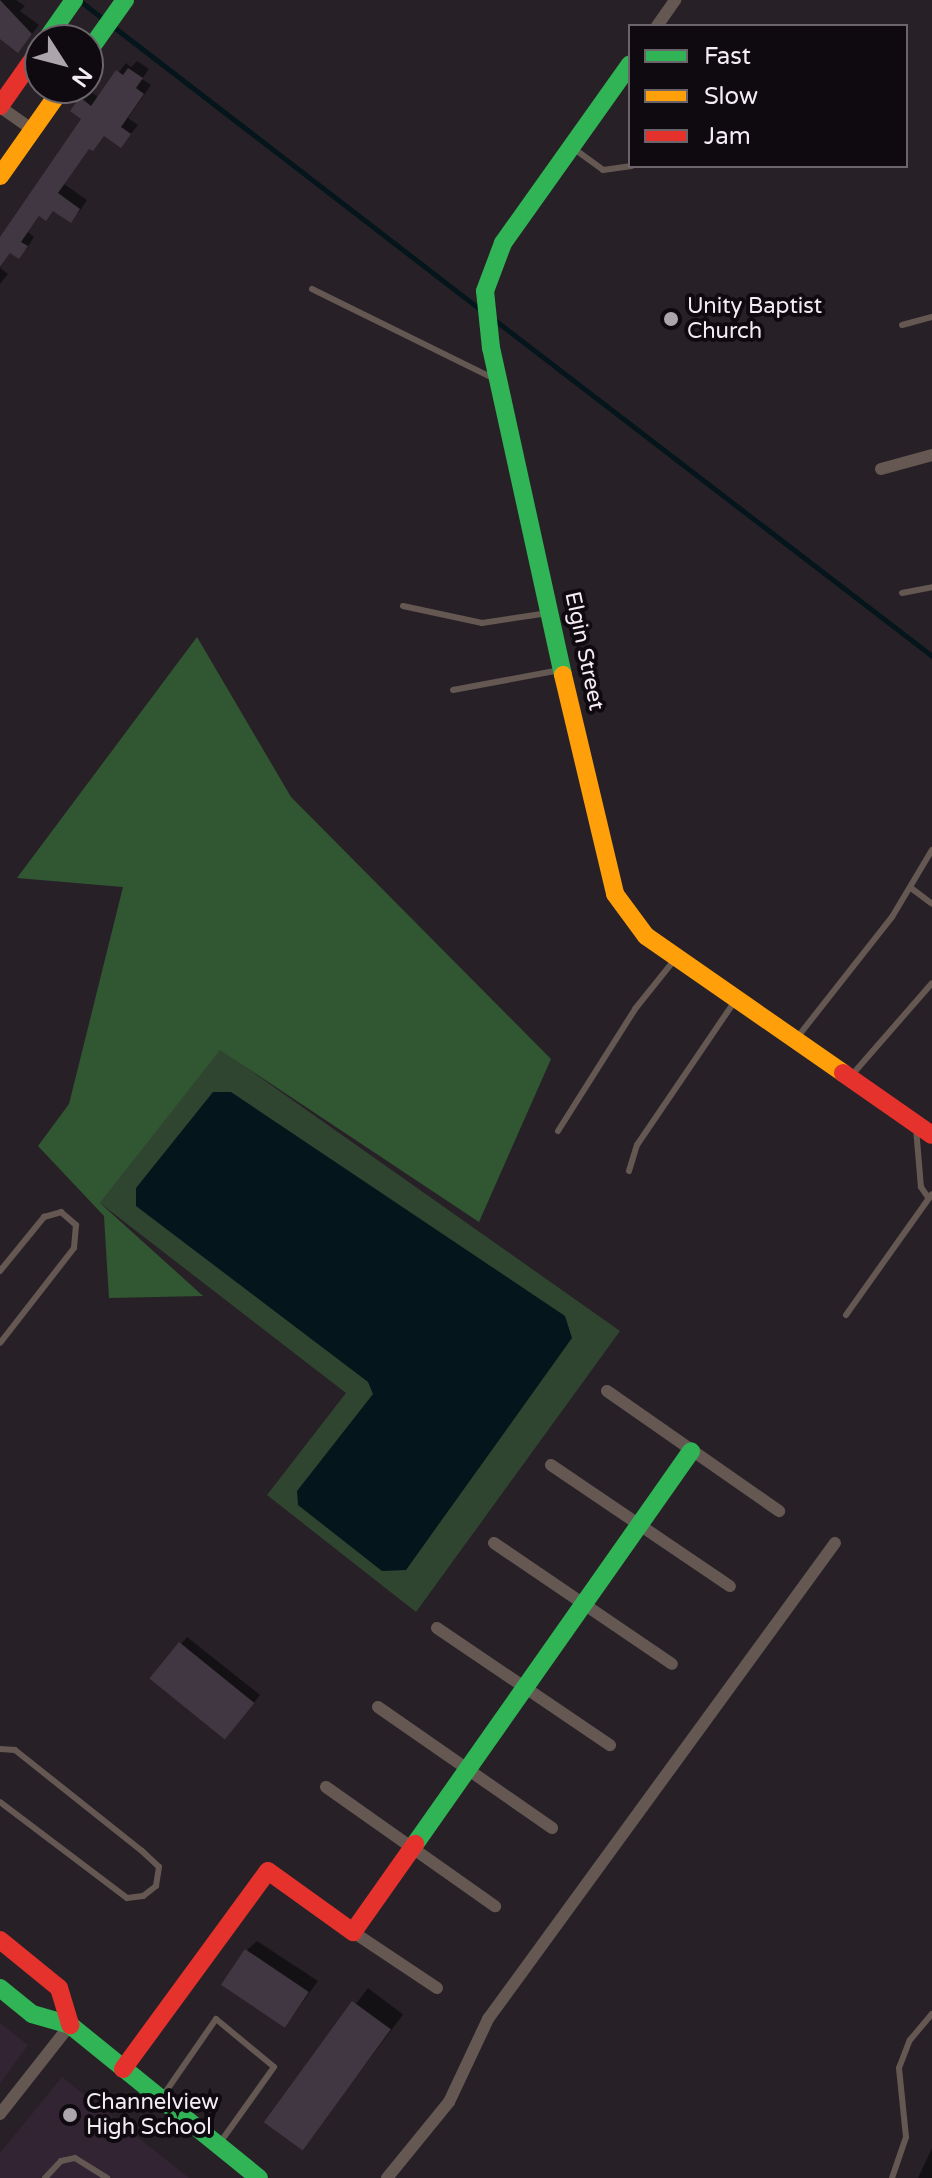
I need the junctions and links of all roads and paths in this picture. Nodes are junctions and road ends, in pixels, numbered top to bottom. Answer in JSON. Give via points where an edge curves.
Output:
{"nodes":[{"id":1,"x":74,"y":0,"type":"edge"},
{"id":2,"x":125,"y":0,"type":"edge"},
{"id":3,"x":675,"y":0,"type":"edge"},
{"id":4,"x":57,"y":24,"type":"edge"},
{"id":5,"x":658,"y":24,"type":"edge"},
{"id":6,"x":104,"y":30,"type":"edge"},
{"id":7,"x":628,"y":67,"type":"edge"},
{"id":8,"x":24,"y":72,"type":"edge"},
{"id":9,"x":51,"y":104,"type":"edge"},
{"id":10,"x":0,"y":106,"type":"edge"},
{"id":11,"x":33,"y":130,"type":"junction"},
{"id":12,"x":571,"y":147,"type":"junction"},
{"id":13,"x":628,"y":167,"type":"edge"},
{"id":14,"x":0,"y":176,"type":"edge"},
{"id":15,"x":312,"y":289,"type":"dead end"},
{"id":16,"x":932,"y":317,"type":"edge"},
{"id":17,"x":902,"y":325,"type":"dead end"},
{"id":18,"x":498,"y":381,"type":"junction"},
{"id":19,"x":932,"y":455,"type":"edge"},
{"id":20,"x":881,"y":469,"type":"dead end"},
{"id":21,"x":932,"y":587,"type":"edge"},
{"id":22,"x":902,"y":593,"type":"dead end"},
{"id":23,"x":403,"y":606,"type":"dead end"},
{"id":24,"x":551,"y":613,"type":"junction"},
{"id":25,"x":563,"y":669,"type":"junction"},
{"id":26,"x":453,"y":690,"type":"dead end"},
{"id":27,"x":932,"y":850,"type":"edge"},
{"id":28,"x":911,"y":888,"type":"junction"},
{"id":29,"x":932,"y":904,"type":"edge"},
{"id":30,"x":675,"y":959,"type":"junction"},
{"id":31,"x":932,"y":983,"type":"edge"},
{"id":32,"x":735,"y":1001,"type":"junction"},
{"id":33,"x":794,"y":1042,"type":"junction"},
{"id":34,"x":848,"y":1078,"type":"junction"},
{"id":35,"x":916,"y":1124,"type":"junction"},
{"id":36,"x":558,"y":1131,"type":"dead end"},
{"id":37,"x":932,"y":1135,"type":"edge"},
{"id":38,"x":629,"y":1171,"type":"dead end"},
{"id":39,"x":930,"y":1195,"type":"edge"},
{"id":40,"x":0,"y":1271,"type":"edge"},
{"id":41,"x":846,"y":1315,"type":"dead end"},
{"id":42,"x":0,"y":1343,"type":"edge"},
{"id":43,"x":607,"y":1391,"type":"dead end"},
{"id":44,"x":691,"y":1451,"type":"junction"},
{"id":45,"x":551,"y":1465,"type":"dead end"},
{"id":46,"x":779,"y":1511,"type":"dead end"},
{"id":47,"x":639,"y":1525,"type":"junction"},
{"id":48,"x":494,"y":1543,"type":"dead end"},
{"id":49,"x":835,"y":1543,"type":"dead end"},
{"id":50,"x":730,"y":1586,"type":"dead end"},
{"id":51,"x":583,"y":1604,"type":"junction"},
{"id":52,"x":437,"y":1628,"type":"dead end"},
{"id":53,"x":672,"y":1664,"type":"dead end"},
{"id":54,"x":524,"y":1688,"type":"junction"},
{"id":55,"x":378,"y":1707,"type":"dead end"},
{"id":56,"x":610,"y":1745,"type":"dead end"},
{"id":57,"x":0,"y":1749,"type":"edge"},
{"id":58,"x":467,"y":1769,"type":"junction"},
{"id":59,"x":326,"y":1787,"type":"dead end"},
{"id":60,"x":0,"y":1802,"type":"edge"},
{"id":61,"x":552,"y":1828,"type":"dead end"},
{"id":62,"x":412,"y":1848,"type":"junction"},
{"id":63,"x":495,"y":1906,"type":"dead end"},
{"id":64,"x":353,"y":1932,"type":"junction"},
{"id":65,"x":0,"y":1940,"type":"edge"},
{"id":66,"x":0,"y":1988,"type":"edge"},
{"id":67,"x":437,"y":1988,"type":"dead end"},
{"id":68,"x":932,"y":2014,"type":"edge"},
{"id":69,"x":70,"y":2025,"type":"junction"},
{"id":70,"x":123,"y":2069,"type":"junction"},
{"id":71,"x":160,"y":2100,"type":"junction"},
{"id":72,"x":0,"y":2114,"type":"edge"},
{"id":73,"x":218,"y":2145,"type":"junction"},
{"id":74,"x":45,"y":2178,"type":"edge"},
{"id":75,"x":107,"y":2178,"type":"edge"},
{"id":76,"x":259,"y":2178,"type":"edge"},
{"id":77,"x":387,"y":2178,"type":"edge"},
{"id":78,"x":892,"y":2178,"type":"edge"}],
"edges":[{"from":1,"to":4,"type":"street"},
{"from":2,"to":6,"type":"street"},
{"from":3,"to":5,"type":"street"},
{"from":7,"to":12,"type":"street","name":"Elgin Street"},
{"from":8,"to":10,"type":"street"},
{"from":9,"to":11,"type":"street"},
{"from":10,"to":11,"type":"street"},
{"from":11,"to":14,"type":"street"},
{"from":12,"to":13,"type":"lane","via":[[603,170]]},
{"from":12,"to":18,"type":"street","name":"Elgin Street","via":[[490,266],[487,327]]},
{"from":15,"to":18,"type":"lane"},
{"from":16,"to":17,"type":"lane"},
{"from":18,"to":24,"type":"street","name":"Elgin Street"},
{"from":19,"to":20,"type":"street"},
{"from":21,"to":22,"type":"lane"},
{"from":23,"to":24,"type":"lane","via":[[482,623]]},
{"from":24,"to":25,"type":"street","name":"Elgin Street"},
{"from":25,"to":26,"type":"lane"},
{"from":25,"to":30,"type":"street","name":"Elgin Street","via":[[615,894],[646,936]]},
{"from":27,"to":28,"type":"lane"},
{"from":28,"to":29,"type":"lane"},
{"from":28,"to":33,"type":"lane"},
{"from":30,"to":32,"type":"street","name":"Elgin Street"},
{"from":30,"to":36,"type":"lane","via":[[617,1034]]},
{"from":31,"to":34,"type":"lane"},
{"from":32,"to":33,"type":"street","name":"Elgin Street"},
{"from":32,"to":38,"type":"lane","via":[[637,1145]]},
{"from":33,"to":34,"type":"street","name":"Elgin Street"},
{"from":34,"to":35,"type":"street","name":"Elgin Street"},
{"from":35,"to":37,"type":"street","name":"Elgin Street"},
{"from":35,"to":39,"type":"lane","via":[[921,1187]]},
{"from":39,"to":41,"type":"lane"},
{"from":40,"to":42,"type":"lane","via":[[44,1217],[61,1212],[76,1225],[78,1240]]},
{"from":43,"to":44,"type":"street"},
{"from":44,"to":46,"type":"street"},
{"from":44,"to":47,"type":"street"},
{"from":45,"to":47,"type":"street"},
{"from":47,"to":50,"type":"street"},
{"from":47,"to":51,"type":"street"},
{"from":48,"to":51,"type":"street"},
{"from":49,"to":77,"type":"street","via":[[488,2019],[449,2102]]},
{"from":51,"to":53,"type":"street"},
{"from":51,"to":54,"type":"street"},
{"from":52,"to":54,"type":"street"},
{"from":54,"to":56,"type":"street"},
{"from":54,"to":58,"type":"street"},
{"from":55,"to":58,"type":"street"},
{"from":57,"to":60,"type":"lane","via":[[15,1750],[142,1851],[159,1867],[156,1886],[143,1896],[127,1898]]},
{"from":58,"to":61,"type":"street"},
{"from":58,"to":62,"type":"street"},
{"from":59,"to":62,"type":"street"},
{"from":62,"to":63,"type":"street"},
{"from":62,"to":64,"type":"street"},
{"from":64,"to":67,"type":"street"},
{"from":64,"to":70,"type":"street","via":[[268,1871]]},
{"from":65,"to":69,"type":"street","via":[[59,1988]]},
{"from":66,"to":69,"type":"street","via":[[32,2014]]},
{"from":68,"to":78,"type":"lane","via":[[910,2040],[899,2068],[906,2137]]},
{"from":69,"to":70,"type":"street"},
{"from":69,"to":72,"type":"street"},
{"from":70,"to":71,"type":"street"},
{"from":71,"to":73,"type":"street"},
{"from":71,"to":73,"type":"lane","via":[[216,2019],[274,2067]]},
{"from":73,"to":76,"type":"street"},
{"from":74,"to":75,"type":"lane","via":[[61,2161],[75,2158]]}]}
